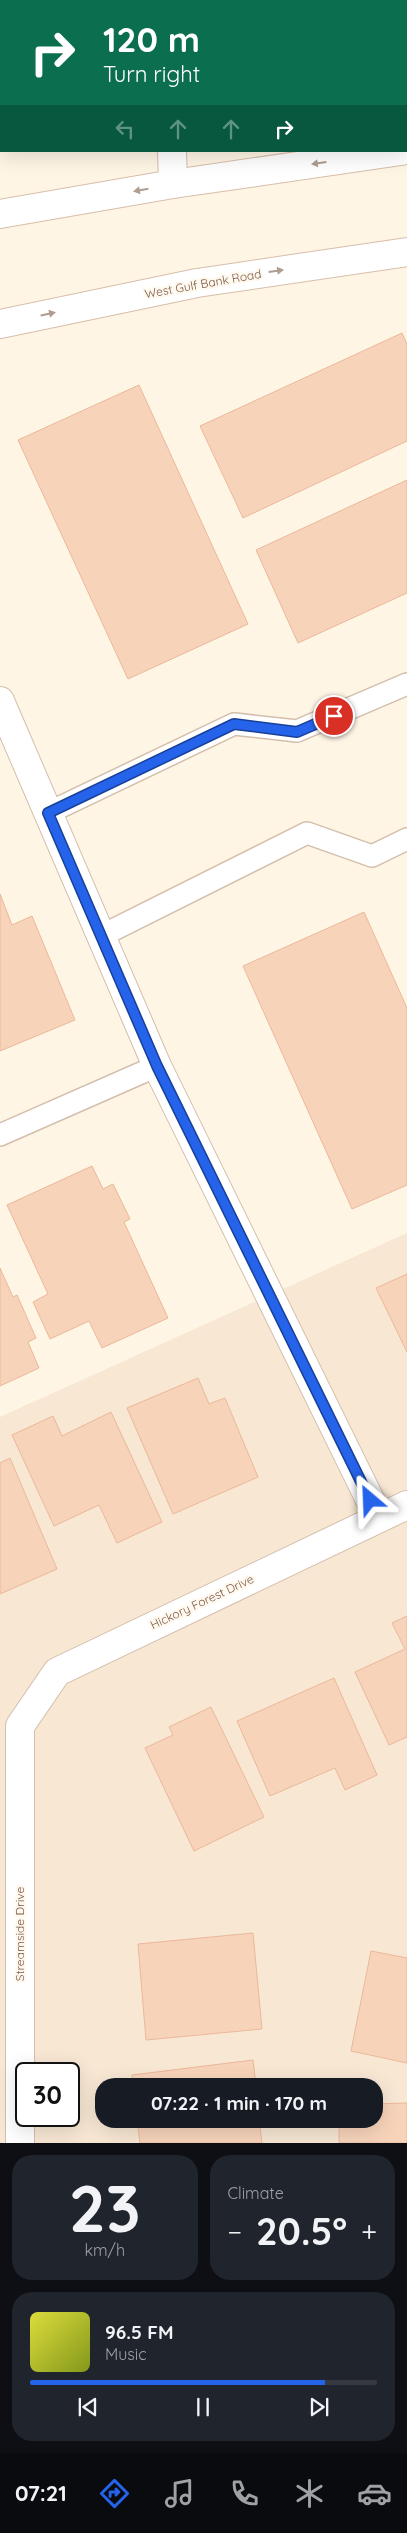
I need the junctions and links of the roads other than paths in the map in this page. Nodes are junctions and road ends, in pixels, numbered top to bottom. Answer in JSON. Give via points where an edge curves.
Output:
{"nodes":[{"id":1,"x":172,"y":152,"type":"edge"},
{"id":2,"x":395,"y":152,"type":"edge"},
{"id":3,"x":173,"y":184,"type":"junction"},
{"id":4,"x":0,"y":214,"type":"edge"},
{"id":5,"x":407,"y":252,"type":"edge"},
{"id":6,"x":0,"y":324,"type":"edge"},
{"id":7,"x":407,"y":684,"type":"edge"},
{"id":8,"x":0,"y":701,"type":"edge"},
{"id":9,"x":48,"y":813,"type":"junction"},
{"id":10,"x":407,"y":839,"type":"edge"},
{"id":11,"x":101,"y":936,"type":"junction"},
{"id":12,"x":157,"y":1066,"type":"junction"},
{"id":13,"x":0,"y":1135,"type":"edge"},
{"id":14,"x":407,"y":1505,"type":"edge"},
{"id":15,"x":379,"y":1518,"type":"junction"},
{"id":16,"x":20,"y":1726,"type":"joint"},
{"id":17,"x":20,"y":2143,"type":"edge"}],
"edges":[{"from":1,"to":3,"type":"street"},
{"from":2,"to":3,"type":"street","one_way":true},
{"from":3,"to":4,"type":"street","one_way":true},
{"from":6,"to":5,"type":"street","name":"West Gulf Bank Road","one_way":true,"via":[[197,283]]},
{"from":7,"to":9,"type":"lane","via":[[297,732],[234,724]]},
{"from":8,"to":9,"type":"street"},
{"from":9,"to":11,"type":"street"},
{"from":10,"to":11,"type":"lane","via":[[372,856],[307,833]]},
{"from":11,"to":12,"type":"street"},
{"from":12,"to":13,"type":"lane"},
{"from":12,"to":15,"type":"street"},
{"from":14,"to":15,"type":"street","name":"Hickory Forest Drive"},
{"from":15,"to":16,"type":"street","name":"Hickory Forest Drive","via":[[58,1672]]},
{"from":16,"to":17,"type":"street","name":"Streamside Drive"}]}
